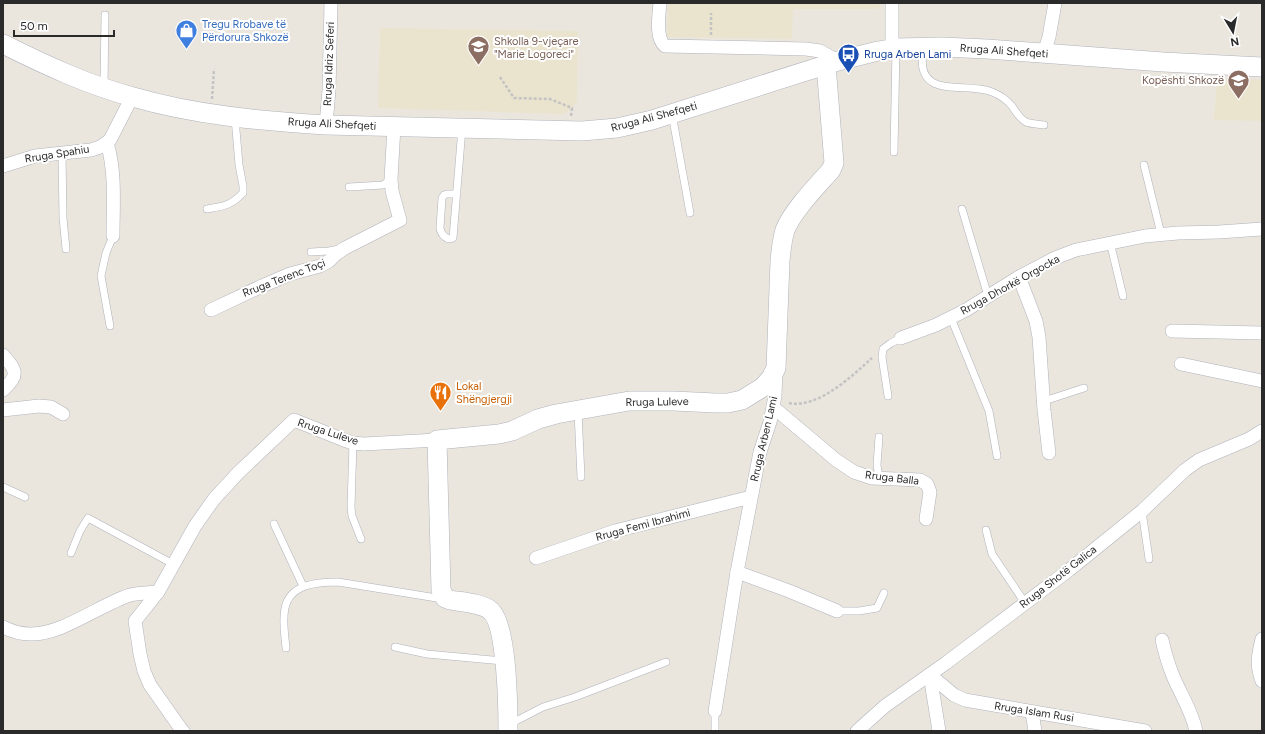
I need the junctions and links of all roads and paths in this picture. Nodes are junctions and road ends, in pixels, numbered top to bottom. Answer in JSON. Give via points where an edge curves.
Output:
{"nodes":[{"id":1,"x":331,"y":3,"type":"edge"},
{"id":2,"x":660,"y":3,"type":"edge"},
{"id":3,"x":892,"y":3,"type":"edge"},
{"id":4,"x":1055,"y":3,"type":"edge"},
{"id":5,"x":711,"y":13,"type":"dead end"},
{"id":6,"x":105,"y":16,"type":"dead end"},
{"id":7,"x":3,"y":44,"type":"edge"},
{"id":8,"x":710,"y":47,"type":"junction"},
{"id":9,"x":922,"y":48,"type":"junction"},
{"id":10,"x":894,"y":49,"type":"junction"},
{"id":11,"x":1044,"y":53,"type":"junction"},
{"id":12,"x":832,"y":63,"type":"junction"},
{"id":13,"x":1262,"y":67,"type":"edge"},
{"id":14,"x":214,"y":69,"type":"dead end"},
{"id":15,"x":500,"y":76,"type":"dead end"},
{"id":16,"x":104,"y":88,"type":"junction"},
{"id":17,"x":132,"y":97,"type":"junction"},
{"id":18,"x":572,"y":108,"type":"dead end"},
{"id":19,"x":211,"y":113,"type":"junction"},
{"id":20,"x":672,"y":113,"type":"junction"},
{"id":21,"x":235,"y":116,"type":"junction"},
{"id":22,"x":326,"y":125,"type":"junction"},
{"id":23,"x":1044,"y":125,"type":"dead end"},
{"id":24,"x":394,"y":127,"type":"junction"},
{"id":25,"x":462,"y":128,"type":"junction"},
{"id":26,"x":107,"y":143,"type":"junction"},
{"id":27,"x":894,"y":152,"type":"dead end"},
{"id":28,"x":62,"y":153,"type":"junction"},
{"id":29,"x":1144,"y":165,"type":"dead end"},
{"id":30,"x":3,"y":166,"type":"edge"},
{"id":31,"x":391,"y":179,"type":"junction"},
{"id":32,"x":349,"y":187,"type":"dead end"},
{"id":33,"x":457,"y":194,"type":"junction"},
{"id":34,"x":207,"y":209,"type":"dead end"},
{"id":35,"x":962,"y":209,"type":"dead end"},
{"id":36,"x":690,"y":213,"type":"dead end"},
{"id":37,"x":1262,"y":229,"type":"edge"},
{"id":38,"x":1161,"y":234,"type":"junction"},
{"id":39,"x":113,"y":236,"type":"joint"},
{"id":40,"x":1110,"y":242,"type":"junction"},
{"id":41,"x":345,"y":248,"type":"junction"},
{"id":42,"x":66,"y":249,"type":"dead end"},
{"id":43,"x":311,"y":252,"type":"dead end"},
{"id":44,"x":1019,"y":277,"type":"junction"},
{"id":45,"x":988,"y":296,"type":"junction"},
{"id":46,"x":1123,"y":296,"type":"dead end"},
{"id":47,"x":211,"y":310,"type":"dead end"},
{"id":48,"x":951,"y":318,"type":"junction"},
{"id":49,"x":110,"y":326,"type":"dead end"},
{"id":50,"x":1172,"y":331,"type":"dead end"},
{"id":51,"x":1262,"y":333,"type":"edge"},
{"id":52,"x":900,"y":338,"type":"joint"},
{"id":53,"x":883,"y":349,"type":"junction"},
{"id":54,"x":3,"y":355,"type":"edge"},
{"id":55,"x":777,"y":364,"type":"junction"},
{"id":56,"x":1181,"y":364,"type":"dead end"},
{"id":57,"x":1262,"y":381,"type":"edge"},
{"id":58,"x":1084,"y":388,"type":"dead end"},
{"id":59,"x":3,"y":390,"type":"edge"},
{"id":60,"x":888,"y":396,"type":"dead end"},
{"id":61,"x":1044,"y":401,"type":"junction"},
{"id":62,"x":774,"y":402,"type":"junction"},
{"id":63,"x":3,"y":410,"type":"edge"},
{"id":64,"x":578,"y":410,"type":"junction"},
{"id":65,"x":63,"y":414,"type":"dead end"},
{"id":66,"x":1262,"y":431,"type":"edge"},
{"id":67,"x":878,"y":437,"type":"dead end"},
{"id":68,"x":437,"y":440,"type":"junction"},
{"id":69,"x":353,"y":443,"type":"junction"},
{"id":70,"x":1049,"y":453,"type":"dead end"},
{"id":71,"x":997,"y":456,"type":"dead end"},
{"id":72,"x":581,"y":477,"type":"dead end"},
{"id":73,"x":879,"y":478,"type":"junction"},
{"id":74,"x":3,"y":487,"type":"edge"},
{"id":75,"x":25,"y":497,"type":"dead end"},
{"id":76,"x":751,"y":497,"type":"junction"},
{"id":77,"x":1142,"y":510,"type":"junction"},
{"id":78,"x":926,"y":519,"type":"dead end"},
{"id":79,"x":274,"y":524,"type":"dead end"},
{"id":80,"x":986,"y":530,"type":"dead end"},
{"id":81,"x":361,"y":539,"type":"dead end"},
{"id":82,"x":71,"y":553,"type":"dead end"},
{"id":83,"x":536,"y":558,"type":"dead end"},
{"id":84,"x":1149,"y":559,"type":"dead end"},
{"id":85,"x":173,"y":564,"type":"junction"},
{"id":86,"x":737,"y":572,"type":"junction"},
{"id":87,"x":303,"y":586,"type":"junction"},
{"id":88,"x":158,"y":592,"type":"junction"},
{"id":89,"x":884,"y":594,"type":"dead end"},
{"id":90,"x":450,"y":600,"type":"junction"},
{"id":91,"x":1025,"y":603,"type":"junction"},
{"id":92,"x":837,"y":610,"type":"joint"},
{"id":93,"x":3,"y":628,"type":"edge"},
{"id":94,"x":1262,"y":639,"type":"edge"},
{"id":95,"x":1162,"y":640,"type":"dead end"},
{"id":96,"x":395,"y":647,"type":"dead end"},
{"id":97,"x":286,"y":648,"type":"dead end"},
{"id":98,"x":505,"y":661,"type":"junction"},
{"id":99,"x":666,"y":662,"type":"dead end"},
{"id":100,"x":930,"y":675,"type":"junction"},
{"id":101,"x":1262,"y":681,"type":"edge"},
{"id":102,"x":715,"y":711,"type":"joint"},
{"id":103,"x":1032,"y":712,"type":"junction"},
{"id":104,"x":508,"y":728,"type":"edge"},
{"id":105,"x":181,"y":730,"type":"edge"},
{"id":106,"x":715,"y":731,"type":"edge"},
{"id":107,"x":857,"y":731,"type":"edge"},
{"id":108,"x":938,"y":731,"type":"edge"},
{"id":109,"x":1035,"y":731,"type":"edge"},
{"id":110,"x":1143,"y":731,"type":"edge"},
{"id":111,"x":1196,"y":731,"type":"edge"}],
"edges":[{"from":1,"to":22,"type":"street","name":"Rruga Idriz Seferi"},
{"from":2,"to":8,"type":"street","via":[[661,43],[672,47]]},
{"from":3,"to":10,"type":"street"},
{"from":4,"to":11,"type":"street"},
{"from":5,"to":8,"type":"path"},
{"from":6,"to":16,"type":"lane"},
{"from":7,"to":16,"type":"main road","name":"Rruga Ali Shefqeti","via":[[46,65]]},
{"from":8,"to":12,"type":"street","via":[[806,49],[820,51]]},
{"from":9,"to":10,"type":"main road","name":"Rruga Ali Shefqeti"},
{"from":9,"to":11,"type":"main road","name":"Rruga Ali Shefqeti"},
{"from":9,"to":23,"type":"lane","via":[[923,70],[932,82],[952,87],[984,89],[1002,95],[1019,117],[1026,122]]},
{"from":10,"to":12,"type":"main road","name":"Rruga Ali Shefqeti"},
{"from":10,"to":27,"type":"lane"},
{"from":11,"to":13,"type":"main road","name":"Rruga Ali Shefqeti"},
{"from":12,"to":20,"type":"main road","name":"Rruga Ali Shefqeti"},
{"from":12,"to":55,"type":"main road","name":"Rruga Arben Lami","via":[[834,163],[793,216],[782,243]]},
{"from":14,"to":19,"type":"path"},
{"from":15,"to":18,"type":"path","via":[[514,98],[550,98]]},
{"from":16,"to":17,"type":"main road","name":"Rruga Ali Shefqeti"},
{"from":17,"to":19,"type":"main road","name":"Rruga Ali Shefqeti"},
{"from":17,"to":26,"type":"street"},
{"from":19,"to":21,"type":"main road","name":"Rruga Ali Shefqeti"},
{"from":20,"to":25,"type":"main road","name":"Rruga Ali Shefqeti","via":[[623,127],[596,131]]},
{"from":20,"to":36,"type":"lane"},
{"from":21,"to":22,"type":"main road","name":"Rruga Ali Shefqeti"},
{"from":21,"to":34,"type":"lane","via":[[243,193],[234,202]]},
{"from":22,"to":24,"type":"main road","name":"Rruga Ali Shefqeti"},
{"from":24,"to":25,"type":"main road","name":"Rruga Ali Shefqeti"},
{"from":24,"to":31,"type":"street","name":"Rruga Terenc Toçi"},
{"from":25,"to":33,"type":"lane"},
{"from":26,"to":28,"type":"street","name":"Rruga Spahiu","via":[[91,150]]},
{"from":26,"to":39,"type":"street","via":[[112,165]]},
{"from":28,"to":30,"type":"street","name":"Rruga Spahiu","via":[[35,156]]},
{"from":28,"to":42,"type":"lane"},
{"from":29,"to":38,"type":"lane"},
{"from":31,"to":32,"type":"lane","via":[[382,184]]},
{"from":31,"to":41,"type":"street","name":"Rruga Terenc Toçi","via":[[400,220]]},
{"from":33,"to":33,"type":"lane","via":[[453,238],[450,239],[441,233],[440,228],[442,198],[447,194]]},
{"from":35,"to":45,"type":"lane"},
{"from":37,"to":38,"type":"street","name":"Rruga Dhorkë Orgocka"},
{"from":38,"to":40,"type":"street","name":"Rruga Dhorkë Orgocka"},
{"from":39,"to":49,"type":"lane","via":[[101,276]]},
{"from":40,"to":44,"type":"street","name":"Rruga Dhorkë Orgocka","via":[[1062,255]]},
{"from":40,"to":46,"type":"lane"},
{"from":41,"to":43,"type":"lane"},
{"from":41,"to":47,"type":"street","name":"Rruga Terenc Toçi","via":[[320,266],[290,274]]},
{"from":44,"to":45,"type":"street","name":"Rruga Dhorkë Orgocka"},
{"from":44,"to":61,"type":"street","via":[[1036,321]]},
{"from":45,"to":48,"type":"street","name":"Rruga Dhorkë Orgocka"},
{"from":48,"to":52,"type":"street","name":"Rruga Dhorkë Orgocka"},
{"from":48,"to":71,"type":"lane","via":[[989,411]]},
{"from":50,"to":51,"type":"street"},
{"from":52,"to":53,"type":"lane","name":"Rruga Dhorkë Orgocka"},
{"from":53,"to":60,"type":"lane"},
{"from":53,"to":62,"type":"path","via":[[834,390],[818,399],[792,404]]},
{"from":54,"to":59,"type":"street","via":[[9,361],[15,377]]},
{"from":55,"to":62,"type":"street","name":"Rruga Arben Lami"},
{"from":55,"to":64,"type":"main road","name":"Rruga Luleve","via":[[771,378],[763,387],[742,400],[728,403],[629,401]]},
{"from":56,"to":57,"type":"street"},
{"from":58,"to":61,"type":"lane"},
{"from":61,"to":70,"type":"street"},
{"from":62,"to":73,"type":"street","name":"Rruga Balla","via":[[836,460],[854,472]]},
{"from":62,"to":76,"type":"street","name":"Rruga Arben Lami"},
{"from":63,"to":65,"type":"street","via":[[39,406],[51,407]]},
{"from":64,"to":68,"type":"main road","name":"Rruga Luleve","via":[[538,419],[499,434]]},
{"from":64,"to":72,"type":"lane"},
{"from":66,"to":77,"type":"street","name":"Rruga Shotë Galica","via":[[1199,460]]},
{"from":67,"to":73,"type":"lane"},
{"from":68,"to":69,"type":"street","name":"Rruga Luleve"},
{"from":68,"to":90,"type":"main road","via":[[441,590],[445,598]]},
{"from":69,"to":81,"type":"lane","via":[[351,507]]},
{"from":69,"to":85,"type":"street","name":"Rruga Luleve","via":[[294,420],[214,499]]},
{"from":73,"to":78,"type":"street","name":"Rruga Balla","via":[[920,480],[927,484],[930,492]]},
{"from":74,"to":75,"type":"lane"},
{"from":76,"to":83,"type":"street","name":"Rruga Femi Ibrahimi","via":[[615,531]]},
{"from":76,"to":86,"type":"street","name":"Rruga Arben Lami"},
{"from":77,"to":84,"type":"lane"},
{"from":77,"to":91,"type":"street","name":"Rruga Shotë Galica"},
{"from":79,"to":87,"type":"lane"},
{"from":80,"to":91,"type":"lane","via":[[992,554]]},
{"from":82,"to":85,"type":"lane","via":[[88,518]]},
{"from":85,"to":88,"type":"street","name":"Rruga Luleve"},
{"from":86,"to":92,"type":"street"},
{"from":86,"to":102,"type":"street","name":"Rruga Arben Lami"},
{"from":87,"to":90,"type":"lane","via":[[338,582]]},
{"from":87,"to":97,"type":"lane","via":[[287,599],[284,609]]},
{"from":88,"to":93,"type":"street","via":[[132,595],[117,600],[56,630],[29,634]]},
{"from":88,"to":105,"type":"street","name":"Rruga Luleve","via":[[135,621],[140,654],[150,685]]},
{"from":89,"to":92,"type":"lane","via":[[877,608]]},
{"from":90,"to":98,"type":"main road","via":[[480,605],[492,612],[498,625]]},
{"from":91,"to":100,"type":"street","name":"Rruga Shotë Galica"},
{"from":94,"to":101,"type":"street","via":[[1258,671]]},
{"from":95,"to":111,"type":"street","via":[[1167,660]]},
{"from":96,"to":98,"type":"lane","via":[[427,654]]},
{"from":98,"to":104,"type":"main road"},
{"from":99,"to":104,"type":"lane","via":[[543,708]]},
{"from":100,"to":103,"type":"street","name":"Rruga Islam Rusi","via":[[954,695],[965,700]]},
{"from":100,"to":107,"type":"street","name":"Rruga Shotë Galica","via":[[885,706]]},
{"from":100,"to":108,"type":"street"},
{"from":102,"to":106,"type":"lane","name":"Rruga Arben Lami"},
{"from":103,"to":109,"type":"street"},
{"from":103,"to":110,"type":"street","name":"Rruga Islam Rusi"}]}
